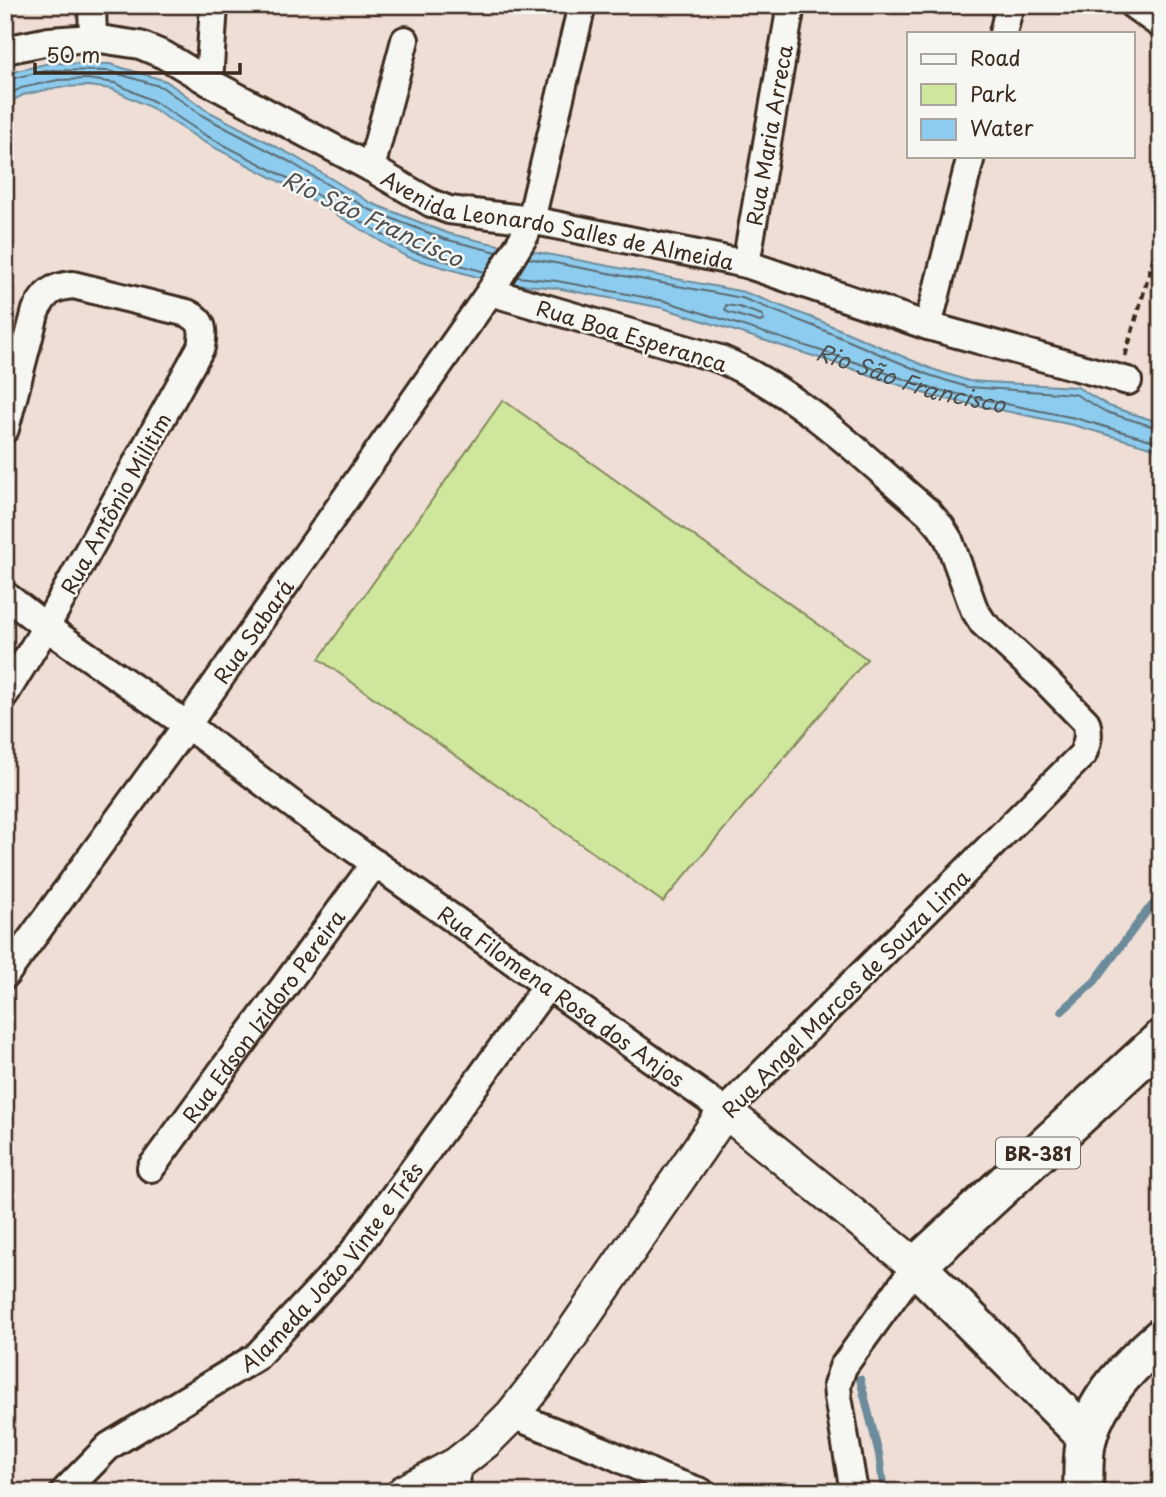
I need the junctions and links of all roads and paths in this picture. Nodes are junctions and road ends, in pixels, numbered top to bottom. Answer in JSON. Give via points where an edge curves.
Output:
{"nodes":[{"id":1,"x":92,"y":5,"type":"edge"},
{"id":2,"x":214,"y":5,"type":"edge"},
{"id":3,"x":582,"y":5,"type":"edge"},
{"id":4,"x":791,"y":5,"type":"edge"},
{"id":5,"x":1010,"y":5,"type":"edge"},
{"id":6,"x":1003,"y":32,"type":"edge"},
{"id":7,"x":93,"y":38,"type":"junction"},
{"id":8,"x":405,"y":40,"type":"dead end"},
{"id":9,"x":5,"y":50,"type":"edge"},
{"id":10,"x":209,"y":82,"type":"junction"},
{"id":11,"x":970,"y":158,"type":"edge"},
{"id":12,"x":371,"y":168,"type":"junction"},
{"id":13,"x":528,"y":228,"type":"junction"},
{"id":14,"x":1161,"y":252,"type":"edge"},
{"id":15,"x":746,"y":264,"type":"junction"},
{"id":16,"x":492,"y":289,"type":"junction"},
{"id":17,"x":928,"y":326,"type":"junction"},
{"id":18,"x":1123,"y":379,"type":"joint"},
{"id":19,"x":5,"y":429,"type":"edge"},
{"id":20,"x":5,"y":595,"type":"edge"},
{"id":21,"x":46,"y":627,"type":"junction"},
{"id":22,"x":5,"y":694,"type":"edge"},
{"id":23,"x":187,"y":725,"type":"junction"},
{"id":24,"x":1083,"y":754,"type":"joint"},
{"id":25,"x":375,"y":863,"type":"junction"},
{"id":26,"x":5,"y":975,"type":"edge"},
{"id":27,"x":547,"y":986,"type":"junction"},
{"id":28,"x":1161,"y":1040,"type":"edge"},
{"id":29,"x":725,"y":1111,"type":"junction"},
{"id":30,"x":151,"y":1168,"type":"dead end"},
{"id":31,"x":916,"y":1266,"type":"junction"},
{"id":32,"x":1161,"y":1338,"type":"edge"},
{"id":33,"x":512,"y":1415,"type":"junction"},
{"id":34,"x":1087,"y":1437,"type":"junction"},
{"id":35,"x":456,"y":1478,"type":"edge"},
{"id":36,"x":662,"y":1485,"type":"edge"},
{"id":37,"x":64,"y":1492,"type":"edge"},
{"id":38,"x":404,"y":1492,"type":"edge"},
{"id":39,"x":701,"y":1492,"type":"edge"},
{"id":40,"x":853,"y":1492,"type":"edge"},
{"id":41,"x":1083,"y":1492,"type":"edge"}],
"edges":[{"from":1,"to":7,"type":"street"},
{"from":2,"to":10,"type":"street"},
{"from":3,"to":13,"type":"street"},
{"from":4,"to":15,"type":"street","name":"Rua Maria Arreca"},
{"from":5,"to":6,"type":"street"},
{"from":7,"to":9,"type":"street","name":"Avenida Leonardo Salles de Almeida"},
{"from":7,"to":10,"type":"street","name":"Avenida Leonardo Salles de Almeida","via":[[164,55]]},
{"from":8,"to":12,"type":"street"},
{"from":10,"to":12,"type":"street","name":"Avenida Leonardo Salles de Almeida"},
{"from":11,"to":17,"type":"street"},
{"from":12,"to":13,"type":"street","name":"Avenida Leonardo Salles de Almeida","via":[[449,210]]},
{"from":13,"to":15,"type":"street","name":"Avenida Leonardo Salles de Almeida"},
{"from":13,"to":16,"type":"street"},
{"from":14,"to":18,"type":"path","via":[[1156,250]]},
{"from":15,"to":17,"type":"street","name":"Avenida Leonardo Salles de Almeida"},
{"from":16,"to":23,"type":"street","name":"Rua Sabará"},
{"from":16,"to":24,"type":"street","name":"Rua Boa Esperanca","via":[[720,359],[810,411],[941,527],[984,623],[1086,722],[1089,730]]},
{"from":17,"to":18,"type":"street","name":"Avenida Leonardo Salles de Almeida"},
{"from":19,"to":21,"type":"street","name":"Rua Antônio Militim","via":[[36,310],[50,291],[73,285],[187,313],[201,324],[201,347]]},
{"from":20,"to":21,"type":"street","name":"Rua Filomena Rosa dos Anjos"},
{"from":21,"to":22,"type":"street","name":"Rua Antônio Militim"},
{"from":21,"to":23,"type":"street","name":"Rua Filomena Rosa dos Anjos"},
{"from":23,"to":25,"type":"street","name":"Rua Filomena Rosa dos Anjos"},
{"from":23,"to":26,"type":"street","name":"Rua Sabará"},
{"from":24,"to":29,"type":"street","name":"Rua Angel Marcos de Souza Lima"},
{"from":25,"to":27,"type":"street","name":"Rua Filomena Rosa dos Anjos"},
{"from":25,"to":30,"type":"street","name":"Rua Edson Izidoro Pereira"},
{"from":27,"to":29,"type":"street","name":"Rua Filomena Rosa dos Anjos"},
{"from":27,"to":37,"type":"street","name":"Alameda João Vinte e Três","via":[[351,1255],[256,1357],[109,1446]]},
{"from":28,"to":31,"type":"main road","number":"BR-381"},
{"from":29,"to":31,"type":"street","name":"Rua Filomena Rosa dos Anjos"},
{"from":29,"to":33,"type":"street","name":"Rua Angel Marcos de Souza Lima"},
{"from":31,"to":34,"type":"main road","name":"Rua Filomena Rosa dos Anjos"},
{"from":31,"to":40,"type":"street","via":[[838,1377]]},
{"from":32,"to":34,"type":"main road","via":[[1111,1388]]},
{"from":33,"to":35,"type":"street","name":"Rua Angel Marcos de Souza Lima"},
{"from":33,"to":36,"type":"street","via":[[604,1451]]},
{"from":34,"to":41,"type":"main road"},
{"from":35,"to":38,"type":"street","name":"Rua Angel Marcos de Souza Lima"},
{"from":36,"to":39,"type":"street"}]}
